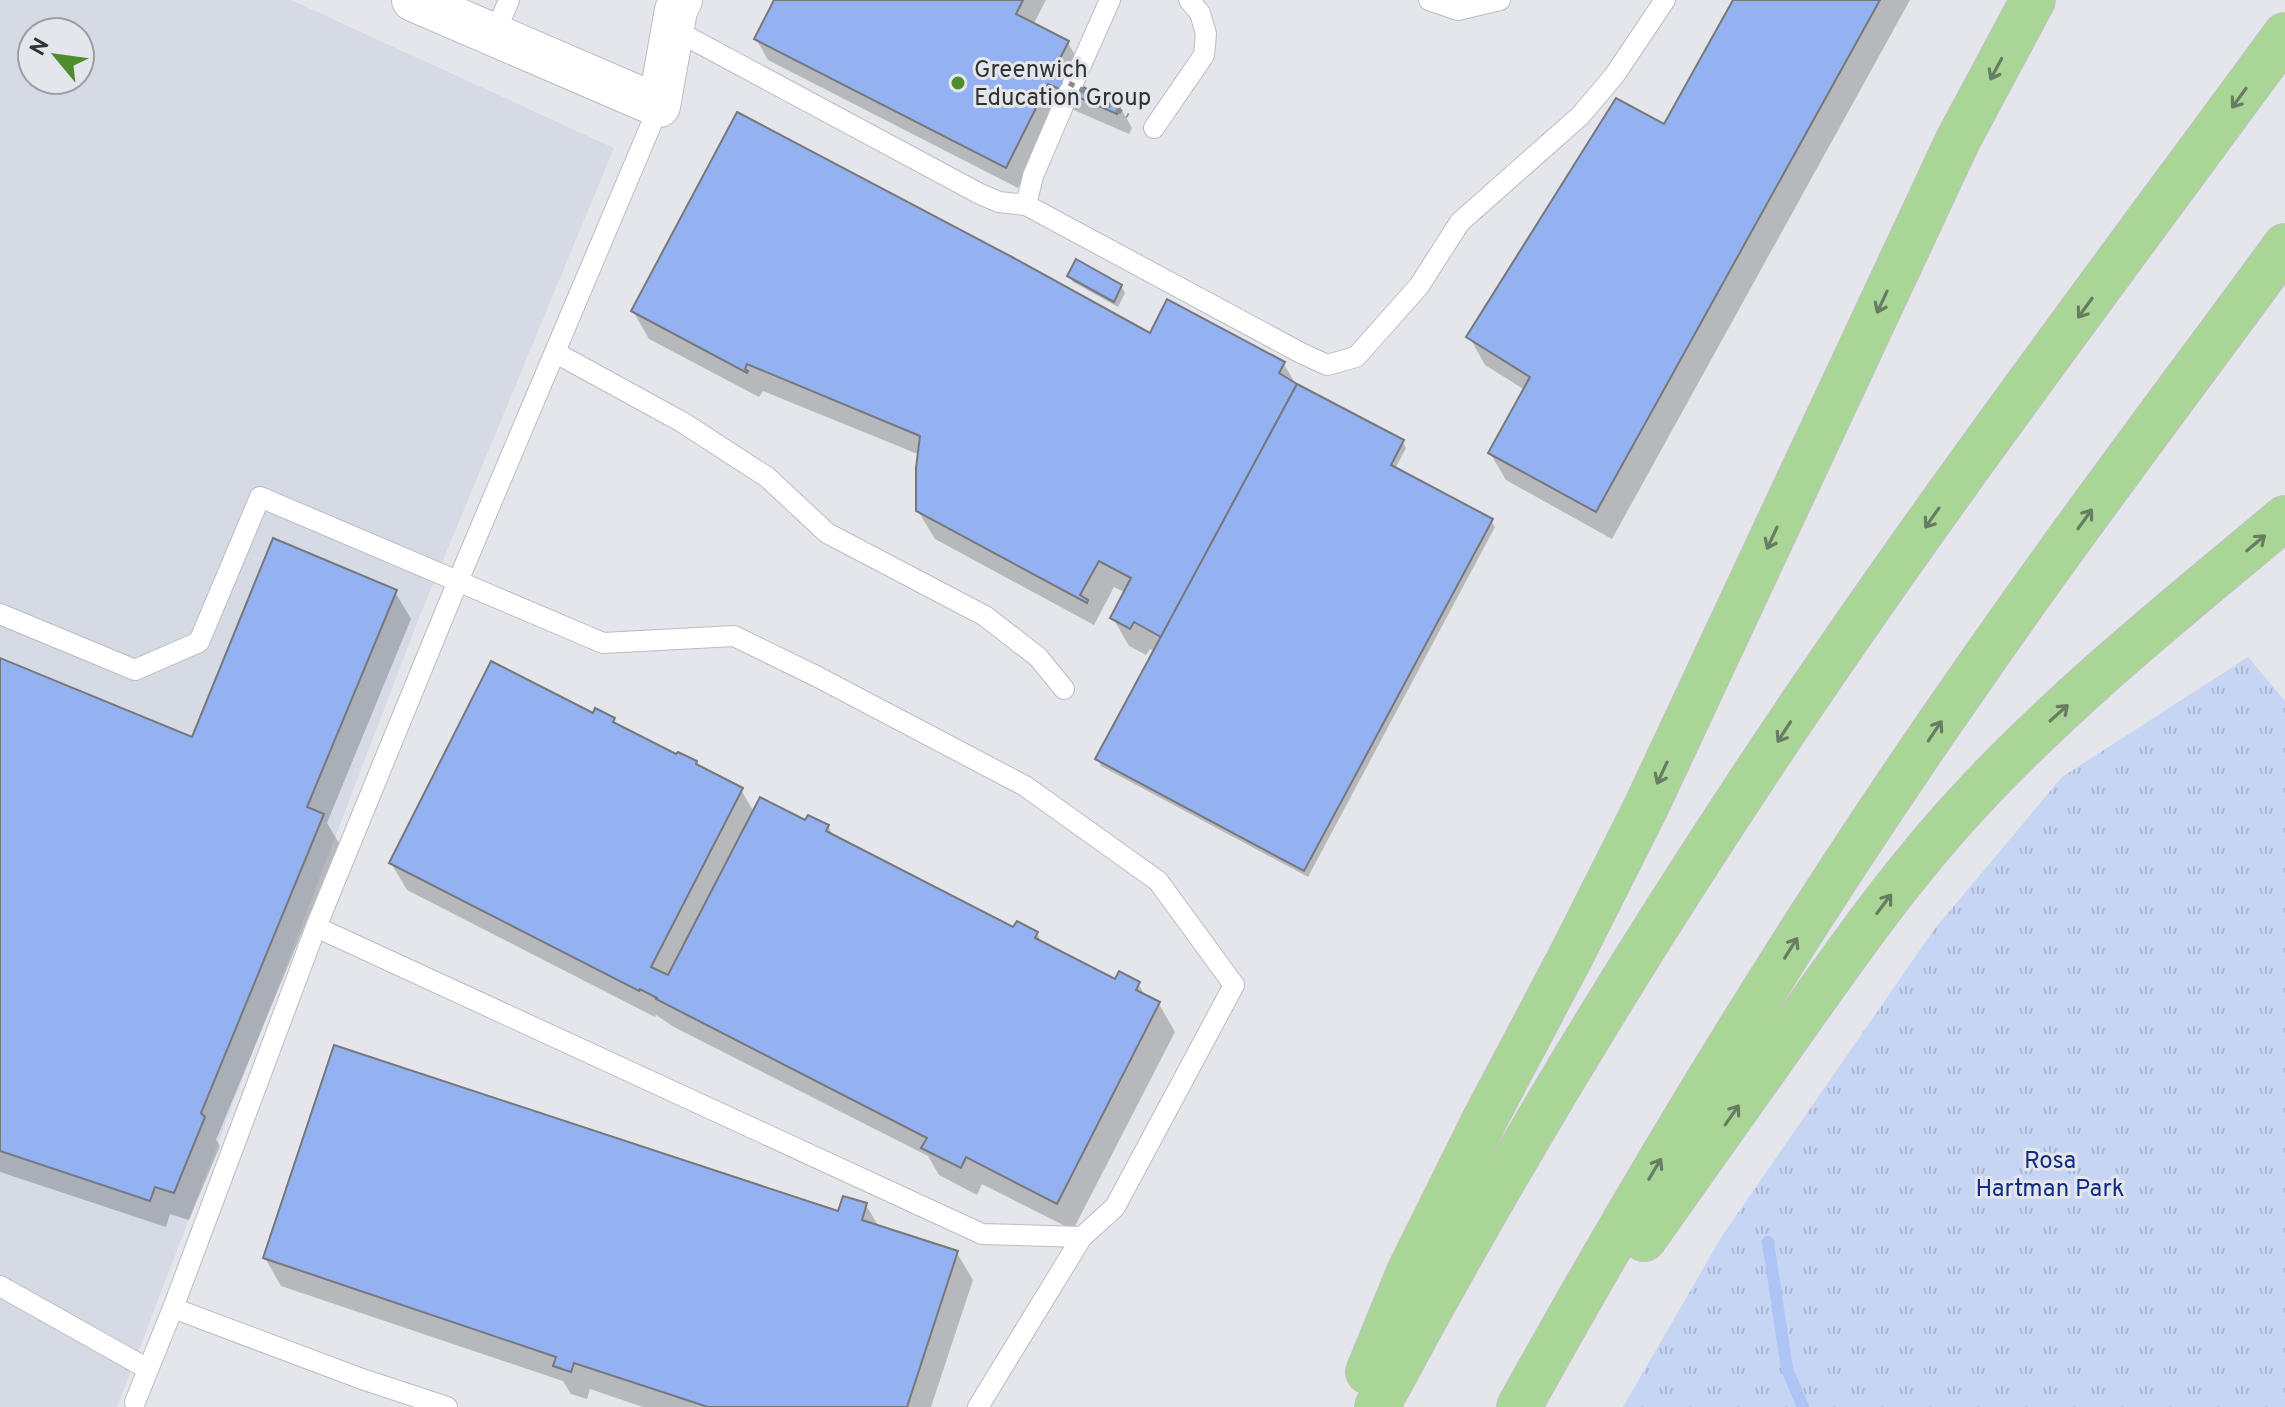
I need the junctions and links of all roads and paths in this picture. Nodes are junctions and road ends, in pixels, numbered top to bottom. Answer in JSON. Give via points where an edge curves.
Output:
{"nodes":[{"id":1,"x":413,"y":0,"type":"edge"},
{"id":2,"x":1110,"y":0,"type":"edge"},
{"id":3,"x":1189,"y":0,"type":"edge"},
{"id":4,"x":1429,"y":0,"type":"edge"},
{"id":5,"x":1500,"y":0,"type":"edge"},
{"id":6,"x":1665,"y":0,"type":"edge"},
{"id":7,"x":2033,"y":0,"type":"edge"},
{"id":8,"x":677,"y":15,"type":"edge"},
{"id":9,"x":502,"y":17,"type":"edge"},
{"id":10,"x":2285,"y":35,"type":"edge"},
{"id":11,"x":1071,"y":86,"type":"junction"},
{"id":12,"x":659,"y":106,"type":"junction"},
{"id":13,"x":1123,"y":111,"type":"dead end"},
{"id":14,"x":1154,"y":128,"type":"dead end"},
{"id":15,"x":1026,"y":205,"type":"junction"},
{"id":16,"x":2285,"y":246,"type":"edge"},
{"id":17,"x":556,"y":353,"type":"junction"},
{"id":18,"x":2285,"y":518,"type":"edge"},
{"id":19,"x":458,"y":581,"type":"junction"},
{"id":20,"x":0,"y":614,"type":"edge"},
{"id":21,"x":1064,"y":689,"type":"dead end"},
{"id":22,"x":316,"y":927,"type":"junction"},
{"id":23,"x":1082,"y":1237,"type":"junction"},
{"id":24,"x":0,"y":1286,"type":"edge"},
{"id":25,"x":173,"y":1308,"type":"junction"},
{"id":26,"x":148,"y":1369,"type":"junction"},
{"id":27,"x":135,"y":1402,"type":"dead end"},
{"id":28,"x":447,"y":1407,"type":"edge"},
{"id":29,"x":978,"y":1407,"type":"edge"},
{"id":30,"x":1354,"y":1407,"type":"edge"},
{"id":31,"x":1377,"y":1407,"type":"edge"},
{"id":32,"x":1522,"y":1407,"type":"edge"}],
"edges":[{"from":1,"to":9,"type":"street"},
{"from":2,"to":11,"type":"lane"},
{"from":3,"to":14,"type":"lane","via":[[1200,13],[1206,34],[1204,55]]},
{"from":4,"to":5,"type":"lane","via":[[1458,10]]},
{"from":6,"to":15,"type":"lane","via":[[1580,116],[1460,222],[1419,286],[1356,357],[1327,365]]},
{"from":7,"to":30,"type":"highway","one_way":true,"via":[[1946,166],[1646,807],[1409,1272]]},
{"from":8,"to":12,"type":"street"},
{"from":8,"to":15,"type":"lane","via":[[980,194]]},
{"from":9,"to":12,"type":"street"},
{"from":10,"to":31,"type":"highway","one_way":true,"via":[[1978,453],[1714,838],[1562,1082]]},
{"from":11,"to":13,"type":"path","bridge":true},
{"from":11,"to":15,"type":"lane"},
{"from":12,"to":17,"type":"lane"},
{"from":32,"to":16,"type":"highway","one_way":true,"via":[[1716,1066],[1877,817],[1976,670]]},
{"from":17,"to":19,"type":"lane"},
{"from":17,"to":21,"type":"lane","via":[[682,422],[767,477],[827,533],[985,616],[1038,657]]},
{"from":32,"to":18,"type":"highway","one_way":true,"via":[[1851,947],[1955,817],[2092,684]]},
{"from":19,"to":20,"type":"lane","via":[[260,497],[199,642],[135,670]]},
{"from":19,"to":22,"type":"lane"},
{"from":19,"to":23,"type":"lane","via":[[603,643],[734,636],[1025,786],[1158,881],[1234,985],[1115,1207]]},
{"from":22,"to":23,"type":"lane","via":[[982,1234]]},
{"from":22,"to":25,"type":"lane"},
{"from":23,"to":29,"type":"lane"},
{"from":24,"to":26,"type":"lane"},
{"from":25,"to":26,"type":"lane"},
{"from":25,"to":28,"type":"lane"},
{"from":26,"to":27,"type":"lane"}]}
